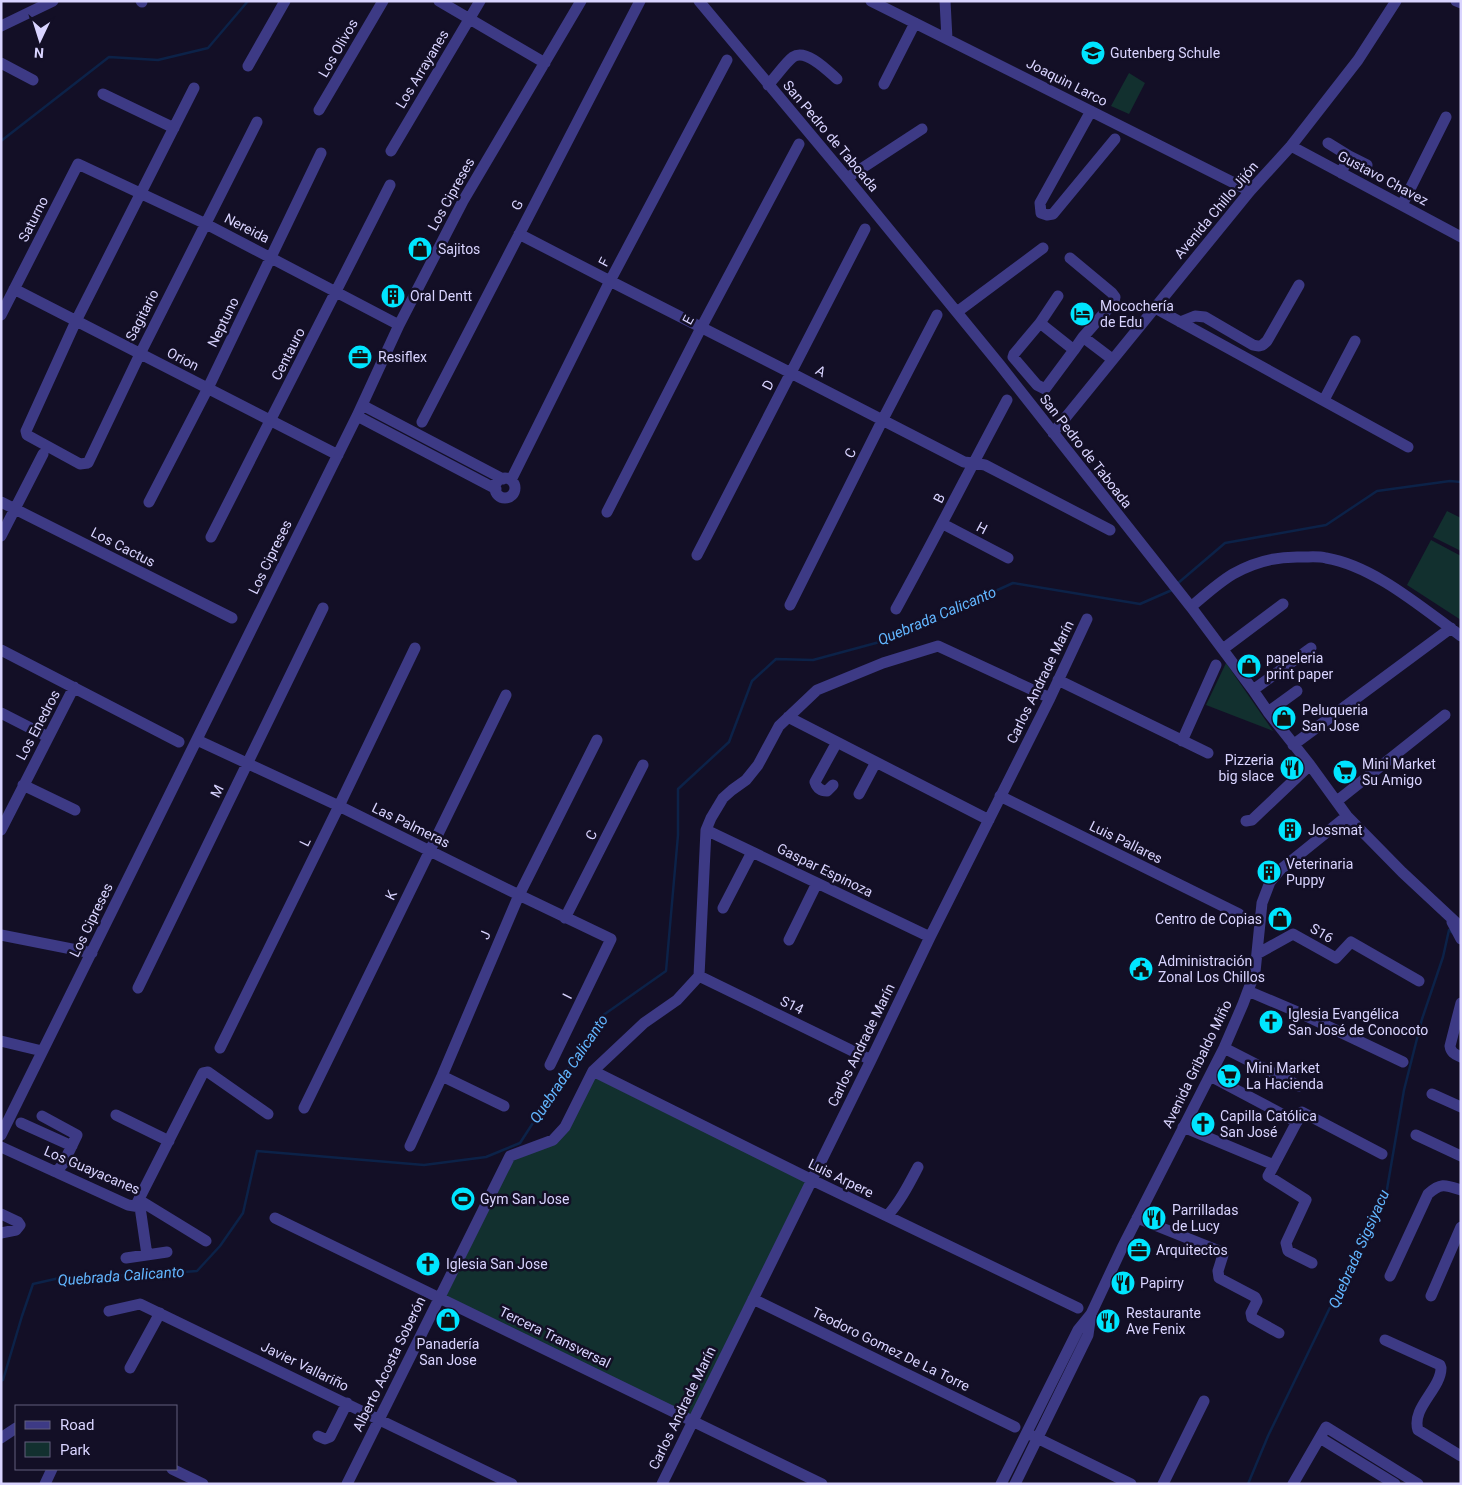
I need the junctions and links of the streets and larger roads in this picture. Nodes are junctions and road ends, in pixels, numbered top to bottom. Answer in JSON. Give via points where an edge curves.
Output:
{"nodes":[{"id":1,"x":53,"y":1,"type":"edge"},
{"id":2,"x":284,"y":1,"type":"edge"},
{"id":3,"x":383,"y":1,"type":"edge"},
{"id":4,"x":439,"y":1,"type":"edge"},
{"id":5,"x":480,"y":1,"type":"edge"},
{"id":6,"x":581,"y":1,"type":"edge"},
{"id":7,"x":640,"y":1,"type":"edge"},
{"id":8,"x":699,"y":1,"type":"edge"},
{"id":9,"x":871,"y":1,"type":"edge"},
{"id":10,"x":945,"y":1,"type":"edge"},
{"id":11,"x":1396,"y":1,"type":"edge"},
{"id":12,"x":1456,"y":1,"type":"edge"},
{"id":13,"x":1461,"y":3,"type":"edge"},
{"id":14,"x":469,"y":19,"type":"junction"},
{"id":15,"x":915,"y":23,"type":"junction"},
{"id":16,"x":1,"y":26,"type":"edge"},
{"id":17,"x":946,"y":38,"type":"junction"},
{"id":18,"x":727,"y":60,"type":"dead end"},
{"id":19,"x":1,"y":63,"type":"edge"},
{"id":20,"x":545,"y":63,"type":"junction"},
{"id":21,"x":248,"y":66,"type":"dead end"},
{"id":22,"x":837,"y":79,"type":"dead end"},
{"id":23,"x":33,"y":80,"type":"dead end"},
{"id":24,"x":884,"y":84,"type":"dead end"},
{"id":25,"x":768,"y":85,"type":"junction"},
{"id":26,"x":194,"y":88,"type":"dead end"},
{"id":27,"x":102,"y":94,"type":"dead end"},
{"id":28,"x":319,"y":110,"type":"dead end"},
{"id":29,"x":1091,"y":111,"type":"junction"},
{"id":30,"x":1446,"y":117,"type":"dead end"},
{"id":31,"x":257,"y":122,"type":"dead end"},
{"id":32,"x":174,"y":128,"type":"junction"},
{"id":33,"x":922,"y":129,"type":"dead end"},
{"id":34,"x":1115,"y":139,"type":"dead end"},
{"id":35,"x":1328,"y":143,"type":"dead end"},
{"id":36,"x":799,"y":144,"type":"dead end"},
{"id":37,"x":1292,"y":146,"type":"junction"},
{"id":38,"x":391,"y":151,"type":"dead end"},
{"id":39,"x":322,"y":153,"type":"dead end"},
{"id":40,"x":1349,"y":156,"type":"junction"},
{"id":41,"x":78,"y":164,"type":"joint"},
{"id":42,"x":1367,"y":165,"type":"dead end"},
{"id":43,"x":1341,"y":173,"type":"junction"},
{"id":44,"x":847,"y":178,"type":"junction"},
{"id":45,"x":390,"y":186,"type":"dead end"},
{"id":46,"x":1250,"y":191,"type":"junction"},
{"id":47,"x":142,"y":193,"type":"junction"},
{"id":48,"x":1402,"y":205,"type":"junction"},
{"id":49,"x":206,"y":224,"type":"junction"},
{"id":50,"x":865,"y":229,"type":"dead end"},
{"id":51,"x":520,"y":234,"type":"junction"},
{"id":52,"x":1461,"y":237,"type":"edge"},
{"id":53,"x":1043,"y":248,"type":"dead end"},
{"id":54,"x":270,"y":257,"type":"junction"},
{"id":55,"x":1070,"y":258,"type":"dead end"},
{"id":56,"x":610,"y":281,"type":"junction"},
{"id":57,"x":1298,"y":285,"type":"dead end"},
{"id":58,"x":14,"y":289,"type":"junction"},
{"id":59,"x":336,"y":292,"type":"junction"},
{"id":60,"x":1058,"y":296,"type":"dead end"},
{"id":61,"x":1155,"y":308,"type":"junction"},
{"id":62,"x":957,"y":312,"type":"junction"},
{"id":63,"x":937,"y":314,"type":"dead end"},
{"id":64,"x":1,"y":315,"type":"edge"},
{"id":65,"x":76,"y":321,"type":"junction"},
{"id":66,"x":1180,"y":322,"type":"junction"},
{"id":67,"x":1040,"y":323,"type":"junction"},
{"id":68,"x":399,"y":325,"type":"junction"},
{"id":69,"x":701,"y":328,"type":"junction"},
{"id":70,"x":1084,"y":337,"type":"junction"},
{"id":71,"x":1355,"y":341,"type":"dead end"},
{"id":72,"x":1074,"y":350,"type":"junction"},
{"id":73,"x":140,"y":354,"type":"junction"},
{"id":74,"x":1112,"y":359,"type":"junction"},
{"id":75,"x":791,"y":373,"type":"junction"},
{"id":76,"x":208,"y":388,"type":"junction"},
{"id":77,"x":1008,"y":400,"type":"dead end"},
{"id":78,"x":1324,"y":400,"type":"junction"},
{"id":79,"x":359,"y":411,"type":"junction"},
{"id":80,"x":271,"y":420,"type":"junction"},
{"id":81,"x":882,"y":421,"type":"junction"},
{"id":82,"x":422,"y":422,"type":"dead end"},
{"id":83,"x":1053,"y":433,"type":"junction"},
{"id":84,"x":1408,"y":446,"type":"dead end"},
{"id":85,"x":43,"y":454,"type":"dead end"},
{"id":86,"x":338,"y":454,"type":"junction"},
{"id":87,"x":974,"y":462,"type":"junction"},
{"id":88,"x":507,"y":479,"type":"junction"},
{"id":89,"x":496,"y":488,"type":"junction"},
{"id":90,"x":1,"y":502,"type":"edge"},
{"id":91,"x":149,"y":502,"type":"dead end"},
{"id":92,"x":15,"y":509,"type":"junction"},
{"id":93,"x":607,"y":512,"type":"dead end"},
{"id":94,"x":943,"y":524,"type":"junction"},
{"id":95,"x":1110,"y":530,"type":"dead end"},
{"id":96,"x":1,"y":536,"type":"edge"},
{"id":97,"x":211,"y":537,"type":"dead end"},
{"id":98,"x":697,"y":555,"type":"dead end"},
{"id":99,"x":1008,"y":558,"type":"dead end"},
{"id":100,"x":1283,"y":604,"type":"dead end"},
{"id":101,"x":790,"y":605,"type":"dead end"},
{"id":102,"x":1191,"y":607,"type":"junction"},
{"id":103,"x":323,"y":608,"type":"dead end"},
{"id":104,"x":896,"y":609,"type":"dead end"},
{"id":105,"x":232,"y":618,"type":"dead end"},
{"id":106,"x":1087,"y":619,"type":"dead end"},
{"id":107,"x":1451,"y":628,"type":"junction"},
{"id":108,"x":1461,"y":636,"type":"edge"},
{"id":109,"x":415,"y":648,"type":"dead end"},
{"id":110,"x":1311,"y":648,"type":"dead end"},
{"id":111,"x":1,"y":650,"type":"edge"},
{"id":112,"x":1223,"y":650,"type":"junction"},
{"id":113,"x":1216,"y":665,"type":"dead end"},
{"id":114,"x":1058,"y":680,"type":"junction"},
{"id":115,"x":74,"y":687,"type":"junction"},
{"id":116,"x":1253,"y":690,"type":"junction"},
{"id":117,"x":1297,"y":691,"type":"dead end"},
{"id":118,"x":506,"y":695,"type":"dead end"},
{"id":119,"x":1050,"y":698,"type":"junction"},
{"id":120,"x":1268,"y":712,"type":"junction"},
{"id":121,"x":1,"y":713,"type":"edge"},
{"id":122,"x":1445,"y":715,"type":"dead end"},
{"id":123,"x":788,"y":717,"type":"junction"},
{"id":124,"x":48,"y":737,"type":"junction"},
{"id":125,"x":197,"y":740,"type":"junction"},
{"id":126,"x":597,"y":740,"type":"dead end"},
{"id":127,"x":1182,"y":741,"type":"junction"},
{"id":128,"x":179,"y":742,"type":"dead end"},
{"id":129,"x":837,"y":742,"type":"junction"},
{"id":130,"x":1293,"y":744,"type":"junction"},
{"id":131,"x":1208,"y":753,"type":"dead end"},
{"id":132,"x":876,"y":762,"type":"junction"},
{"id":133,"x":248,"y":763,"type":"junction"},
{"id":134,"x":643,"y":765,"type":"dead end"},
{"id":135,"x":1310,"y":765,"type":"junction"},
{"id":136,"x":23,"y":785,"type":"junction"},
{"id":137,"x":833,"y":785,"type":"dead end"},
{"id":138,"x":859,"y":794,"type":"dead end"},
{"id":139,"x":1000,"y":796,"type":"junction"},
{"id":140,"x":1337,"y":801,"type":"junction"},
{"id":141,"x":339,"y":806,"type":"junction"},
{"id":142,"x":75,"y":810,"type":"dead end"},
{"id":143,"x":1347,"y":816,"type":"junction"},
{"id":144,"x":989,"y":820,"type":"junction"},
{"id":145,"x":1246,"y":821,"type":"dead end"},
{"id":146,"x":1,"y":830,"type":"edge"},
{"id":147,"x":706,"y":830,"type":"junction"},
{"id":148,"x":429,"y":851,"type":"junction"},
{"id":149,"x":752,"y":852,"type":"junction"},
{"id":150,"x":817,"y":883,"type":"junction"},
{"id":151,"x":518,"y":895,"type":"junction"},
{"id":152,"x":723,"y":908,"type":"dead end"},
{"id":153,"x":1238,"y":914,"type":"dead end"},
{"id":154,"x":565,"y":918,"type":"junction"},
{"id":155,"x":1450,"y":918,"type":"junction"},
{"id":156,"x":1461,"y":927,"type":"edge"},
{"id":157,"x":1,"y":934,"type":"edge"},
{"id":158,"x":930,"y":937,"type":"junction"},
{"id":159,"x":611,"y":939,"type":"joint"},
{"id":160,"x":1461,"y":939,"type":"edge"},
{"id":161,"x":789,"y":940,"type":"dead end"},
{"id":162,"x":92,"y":953,"type":"junction"},
{"id":163,"x":1257,"y":954,"type":"junction"},
{"id":164,"x":699,"y":976,"type":"junction"},
{"id":165,"x":1419,"y":981,"type":"dead end"},
{"id":166,"x":138,"y":988,"type":"dead end"},
{"id":167,"x":1248,"y":991,"type":"junction"},
{"id":168,"x":1461,"y":1003,"type":"edge"},
{"id":169,"x":1,"y":1041,"type":"edge"},
{"id":170,"x":220,"y":1048,"type":"dead end"},
{"id":171,"x":1224,"y":1048,"type":"junction"},
{"id":172,"x":42,"y":1051,"type":"junction"},
{"id":173,"x":1461,"y":1057,"type":"edge"},
{"id":174,"x":871,"y":1060,"type":"junction"},
{"id":175,"x":1403,"y":1062,"type":"dead end"},
{"id":176,"x":550,"y":1065,"type":"dead end"},
{"id":177,"x":593,"y":1071,"type":"junction"},
{"id":178,"x":442,"y":1076,"type":"junction"},
{"id":179,"x":1210,"y":1076,"type":"junction"},
{"id":180,"x":1299,"y":1086,"type":"dead end"},
{"id":181,"x":1432,"y":1094,"type":"dead end"},
{"id":182,"x":504,"y":1106,"type":"dead end"},
{"id":183,"x":1461,"y":1107,"type":"edge"},
{"id":184,"x":304,"y":1108,"type":"dead end"},
{"id":185,"x":268,"y":1114,"type":"dead end"},
{"id":186,"x":116,"y":1115,"type":"dead end"},
{"id":187,"x":42,"y":1116,"type":"dead end"},
{"id":188,"x":21,"y":1122,"type":"dead end"},
{"id":189,"x":1297,"y":1122,"type":"junction"},
{"id":190,"x":1183,"y":1128,"type":"junction"},
{"id":191,"x":1,"y":1135,"type":"edge"},
{"id":192,"x":1416,"y":1135,"type":"dead end"},
{"id":193,"x":169,"y":1141,"type":"junction"},
{"id":194,"x":72,"y":1146,"type":"junction"},
{"id":195,"x":410,"y":1146,"type":"dead end"},
{"id":196,"x":1,"y":1147,"type":"edge"},
{"id":197,"x":1382,"y":1154,"type":"dead end"},
{"id":198,"x":1461,"y":1156,"type":"edge"},
{"id":199,"x":1274,"y":1165,"type":"junction"},
{"id":200,"x":918,"y":1167,"type":"dead end"},
{"id":201,"x":56,"y":1172,"type":"junction"},
{"id":202,"x":812,"y":1180,"type":"junction"},
{"id":203,"x":1461,"y":1190,"type":"edge"},
{"id":204,"x":139,"y":1204,"type":"junction"},
{"id":205,"x":1,"y":1214,"type":"edge"},
{"id":206,"x":887,"y":1216,"type":"junction"},
{"id":207,"x":275,"y":1218,"type":"dead end"},
{"id":208,"x":1137,"y":1218,"type":"junction"},
{"id":209,"x":1461,"y":1228,"type":"edge"},
{"id":210,"x":1,"y":1233,"type":"edge"},
{"id":211,"x":206,"y":1241,"type":"dead end"},
{"id":212,"x":167,"y":1252,"type":"dead end"},
{"id":213,"x":147,"y":1255,"type":"junction"},
{"id":214,"x":126,"y":1258,"type":"dead end"},
{"id":215,"x":1312,"y":1263,"type":"dead end"},
{"id":216,"x":1390,"y":1276,"type":"dead end"},
{"id":217,"x":1431,"y":1296,"type":"dead end"},
{"id":218,"x":439,"y":1298,"type":"junction"},
{"id":219,"x":753,"y":1299,"type":"junction"},
{"id":220,"x":1078,"y":1308,"type":"dead end"},
{"id":221,"x":109,"y":1311,"type":"dead end"},
{"id":222,"x":160,"y":1314,"type":"junction"},
{"id":223,"x":1091,"y":1314,"type":"junction"},
{"id":224,"x":1279,"y":1333,"type":"dead end"},
{"id":225,"x":1385,"y":1340,"type":"dead end"},
{"id":226,"x":130,"y":1368,"type":"dead end"},
{"id":227,"x":1204,"y":1402,"type":"dead end"},
{"id":228,"x":347,"y":1403,"type":"junction"},
{"id":229,"x":379,"y":1419,"type":"junction"},
{"id":230,"x":692,"y":1421,"type":"junction"},
{"id":231,"x":1015,"y":1427,"type":"dead end"},
{"id":232,"x":15,"y":1429,"type":"edge"},
{"id":233,"x":1027,"y":1433,"type":"junction"},
{"id":234,"x":318,"y":1436,"type":"dead end"},
{"id":235,"x":1,"y":1438,"type":"edge"},
{"id":236,"x":1038,"y":1438,"type":"junction"},
{"id":237,"x":1320,"y":1438,"type":"junction"},
{"id":238,"x":1461,"y":1456,"type":"edge"},
{"id":239,"x":51,"y":1470,"type":"edge"},
{"id":240,"x":174,"y":1470,"type":"edge"},
{"id":241,"x":197,"y":1482,"type":"edge"},
{"id":242,"x":44,"y":1484,"type":"edge"},
{"id":243,"x":347,"y":1484,"type":"edge"},
{"id":244,"x":512,"y":1484,"type":"edge"},
{"id":245,"x":662,"y":1484,"type":"edge"},
{"id":246,"x":822,"y":1484,"type":"edge"},
{"id":247,"x":1002,"y":1484,"type":"edge"},
{"id":248,"x":1015,"y":1484,"type":"edge"},
{"id":249,"x":1131,"y":1484,"type":"edge"},
{"id":250,"x":1163,"y":1484,"type":"edge"},
{"id":251,"x":1293,"y":1484,"type":"edge"},
{"id":252,"x":1395,"y":1484,"type":"edge"},
{"id":253,"x":1418,"y":1484,"type":"edge"}],
"edges":[{"from":1,"to":16,"type":"street"},
{"from":2,"to":21,"type":"street"},
{"from":3,"to":28,"type":"street","name":"Los Olivos"},
{"from":4,"to":14,"type":"street"},
{"from":5,"to":14,"type":"street","name":"Los Arrayanes"},
{"from":6,"to":20,"type":"street","name":"Los Cipreses"},
{"from":7,"to":51,"type":"street","name":"G"},
{"from":8,"to":25,"type":"street","name":"San Pedro de Taboada"},
{"from":9,"to":15,"type":"street","name":"Joaquìn Larco"},
{"from":10,"to":17,"type":"street"},
{"from":11,"to":37,"type":"street","name":"Avenida Chillo Jijón","via":[[1358,60]]},
{"from":12,"to":13,"type":"street"},
{"from":14,"to":20,"type":"street"},
{"from":14,"to":38,"type":"street","name":"Los Arrayanes"},
{"from":15,"to":17,"type":"street","name":"Joaquìn Larco"},
{"from":15,"to":24,"type":"street"},
{"from":17,"to":29,"type":"street","name":"Joaquìn Larco"},
{"from":18,"to":56,"type":"street","name":"F"},
{"from":19,"to":23,"type":"street"},
{"from":20,"to":68,"type":"street","name":"Los Cipreses","via":[[462,202]]},
{"from":22,"to":25,"type":"street","via":[[810,58],[798,55]]},
{"from":25,"to":44,"type":"street","name":"San Pedro de Taboada"},
{"from":26,"to":32,"type":"street"},
{"from":27,"to":32,"type":"street"},
{"from":29,"to":34,"type":"street","via":[[1040,203],[1041,213],[1053,214]]},
{"from":29,"to":46,"type":"street","name":"Joaquìn Larco"},
{"from":30,"to":48,"type":"street"},
{"from":31,"to":49,"type":"street","name":"Sagitario"},
{"from":32,"to":47,"type":"street"},
{"from":33,"to":44,"type":"street"},
{"from":35,"to":40,"type":"street"},
{"from":36,"to":69,"type":"street","name":"E"},
{"from":37,"to":43,"type":"street","name":"Gustavo Chavez"},
{"from":37,"to":46,"type":"street","name":"Avenida Chillo Jijón"},
{"from":39,"to":54,"type":"street","name":"Neptuno"},
{"from":40,"to":42,"type":"street"},
{"from":40,"to":43,"type":"street"},
{"from":41,"to":47,"type":"street","name":"Nereida"},
{"from":41,"to":58,"type":"street","name":"Saturno"},
{"from":43,"to":48,"type":"street","name":"Gustavo Chavez"},
{"from":44,"to":62,"type":"street","name":"San Pedro de Taboada"},
{"from":45,"to":59,"type":"street","name":"Centauro"},
{"from":46,"to":61,"type":"street","name":"Avenida Chillo Jijón"},
{"from":47,"to":49,"type":"street","name":"Nereida"},
{"from":47,"to":65,"type":"street"},
{"from":48,"to":52,"type":"street","name":"Gustavo Chavez"},
{"from":49,"to":54,"type":"street","name":"Nereida"},
{"from":49,"to":73,"type":"street","name":"Sagitario"},
{"from":50,"to":75,"type":"street","name":"D"},
{"from":51,"to":56,"type":"street","name":"A"},
{"from":51,"to":82,"type":"street","name":"G"},
{"from":53,"to":62,"type":"street"},
{"from":54,"to":59,"type":"street","name":"Nereida"},
{"from":54,"to":76,"type":"street","name":"Neptuno"},
{"from":55,"to":70,"type":"street","via":[[1115,298]]},
{"from":56,"to":69,"type":"street","name":"A"},
{"from":56,"to":88,"type":"street","name":"F"},
{"from":57,"to":66,"type":"street","via":[[1263,346],[1253,345],[1205,317],[1195,316]]},
{"from":58,"to":64,"type":"street","name":"Saturno"},
{"from":58,"to":65,"type":"street","name":"Orion"},
{"from":59,"to":68,"type":"street","name":"Nereida"},
{"from":59,"to":80,"type":"street","name":"Centauro"},
{"from":60,"to":67,"type":"street"},
{"from":61,"to":66,"type":"street"},
{"from":61,"to":74,"type":"street","name":"Avenida Chillo Jijón"},
{"from":62,"to":83,"type":"street","name":"San Pedro de Taboada"},
{"from":63,"to":81,"type":"street","name":"C"},
{"from":65,"to":73,"type":"street","name":"Orion"},
{"from":65,"to":73,"type":"street","name":"Sagitario","via":[[26,431],[27,435],[80,464],[88,463]]},
{"from":66,"to":78,"type":"street"},
{"from":67,"to":72,"type":"street"},
{"from":67,"to":72,"type":"street","via":[[1013,358],[1037,385],[1045,389]]},
{"from":68,"to":79,"type":"street","name":"Los Cipreses"},
{"from":69,"to":75,"type":"street","name":"A"},
{"from":69,"to":93,"type":"street","name":"E"},
{"from":70,"to":72,"type":"street"},
{"from":70,"to":74,"type":"street"},
{"from":71,"to":78,"type":"street"},
{"from":73,"to":76,"type":"street","name":"Orion"},
{"from":74,"to":83,"type":"street","name":"Avenida Chillo Jijón"},
{"from":75,"to":81,"type":"street","name":"A"},
{"from":75,"to":98,"type":"street","name":"D"},
{"from":76,"to":80,"type":"street","name":"Orion"},
{"from":76,"to":91,"type":"street","name":"Neptuno"},
{"from":77,"to":87,"type":"street","name":"B"},
{"from":78,"to":84,"type":"street"},
{"from":79,"to":86,"type":"street","name":"Los Cipreses"},
{"from":79,"to":88,"type":"street"},
{"from":79,"to":89,"type":"street"},
{"from":80,"to":86,"type":"street","name":"Orion"},
{"from":80,"to":97,"type":"street","name":"Centauro"},
{"from":81,"to":87,"type":"street","name":"A","via":[[964,462]]},
{"from":81,"to":101,"type":"street","name":"C"},
{"from":83,"to":102,"type":"street","name":"San Pedro de Taboada"},
{"from":85,"to":92,"type":"street"},
{"from":86,"to":125,"type":"street","name":"Los Cipreses"},
{"from":87,"to":94,"type":"street","name":"B"},
{"from":87,"to":95,"type":"street","name":"A"},
{"from":88,"to":89,"type":"street","via":[[498,482]]},
{"from":88,"to":89,"type":"street","via":[[514,483],[515,489],[510,497],[500,496]]},
{"from":90,"to":92,"type":"street","name":"Los Cactus"},
{"from":92,"to":96,"type":"street"},
{"from":92,"to":105,"type":"street","name":"Los Cactus"},
{"from":94,"to":99,"type":"street","name":"H"},
{"from":94,"to":104,"type":"street","name":"B"},
{"from":100,"to":112,"type":"street"},
{"from":102,"to":107,"type":"street","via":[[1217,585],[1248,566],[1289,556],[1325,558],[1362,570],[1402,593]]},
{"from":102,"to":112,"type":"street","name":"San Pedro de Taboada"},
{"from":103,"to":133,"type":"street","name":"M"},
{"from":106,"to":114,"type":"street","name":"Carlos Andrade Marín"},
{"from":107,"to":108,"type":"street"},
{"from":107,"to":130,"type":"street"},
{"from":109,"to":141,"type":"street","name":"L"},
{"from":110,"to":116,"type":"street"},
{"from":111,"to":115,"type":"street"},
{"from":112,"to":116,"type":"street","name":"San Pedro de Taboada"},
{"from":113,"to":127,"type":"street"},
{"from":114,"to":119,"type":"street","name":"Carlos Andrade Marín"},
{"from":114,"to":127,"type":"street"},
{"from":115,"to":124,"type":"street","name":"Los Enedros"},
{"from":115,"to":128,"type":"street"},
{"from":116,"to":120,"type":"street","name":"San Pedro de Taboada"},
{"from":117,"to":120,"type":"street"},
{"from":118,"to":148,"type":"street","name":"K"},
{"from":119,"to":123,"type":"street","via":[[938,646],[883,663],[816,690]]},
{"from":119,"to":139,"type":"street","name":"Carlos Andrade Marín"},
{"from":120,"to":130,"type":"street","name":"San Pedro de Taboada"},
{"from":121,"to":124,"type":"street"},
{"from":122,"to":140,"type":"street"},
{"from":123,"to":129,"type":"street"},
{"from":123,"to":147,"type":"street","via":[[746,780],[723,798]]},
{"from":124,"to":136,"type":"street","name":"Los Enedros"},
{"from":125,"to":133,"type":"street","name":"Las Palmeras"},
{"from":125,"to":162,"type":"street","name":"Los Cipreses"},
{"from":126,"to":151,"type":"street","name":"J"},
{"from":127,"to":131,"type":"street"},
{"from":129,"to":132,"type":"street"},
{"from":129,"to":137,"type":"street","via":[[815,782],[822,791]]},
{"from":130,"to":135,"type":"street","name":"San Pedro de Taboada"},
{"from":132,"to":138,"type":"street"},
{"from":132,"to":144,"type":"street","via":[[914,787]]},
{"from":133,"to":141,"type":"street","name":"Las Palmeras"},
{"from":133,"to":166,"type":"street","name":"M"},
{"from":134,"to":154,"type":"street","name":"C"},
{"from":135,"to":140,"type":"street","name":"San Pedro de Taboada"},
{"from":135,"to":145,"type":"street","via":[[1252,820]]},
{"from":136,"to":142,"type":"street"},
{"from":136,"to":146,"type":"street","name":"Los Enedros"},
{"from":139,"to":144,"type":"street","name":"Carlos Andrade Marín"},
{"from":139,"to":153,"type":"street","name":"Luis Pallares"},
{"from":140,"to":143,"type":"street","name":"San Pedro de Taboada"},
{"from":141,"to":148,"type":"street","name":"Las Palmeras"},
{"from":141,"to":170,"type":"street","name":"L"},
{"from":143,"to":155,"type":"street","name":"San Pedro de Taboada"},
{"from":143,"to":163,"type":"street","name":"Avenida Gribaldo Miño","via":[[1280,870],[1270,882],[1262,903]]},
{"from":144,"to":158,"type":"street","name":"Carlos Andrade Marín"},
{"from":147,"to":149,"type":"street","name":"Gaspar Espinoza"},
{"from":147,"to":164,"type":"street"},
{"from":148,"to":151,"type":"street","name":"Las Palmeras"},
{"from":148,"to":184,"type":"street","name":"K"},
{"from":149,"to":150,"type":"street","name":"Gaspar Espinoza"},
{"from":149,"to":152,"type":"street"},
{"from":150,"to":158,"type":"street","name":"Gaspar Espinoza"},
{"from":150,"to":161,"type":"street"},
{"from":151,"to":154,"type":"street","name":"Las Palmeras"},
{"from":151,"to":178,"type":"street","name":"J"},
{"from":154,"to":159,"type":"street","name":"Las Palmeras"},
{"from":155,"to":156,"type":"street","name":"San Pedro de Taboada"},
{"from":155,"to":160,"type":"street","name":"San Pedro de Taboada"},
{"from":157,"to":162,"type":"street"},
{"from":158,"to":174,"type":"street","name":"Carlos Andrade Marín"},
{"from":159,"to":176,"type":"street","name":"I"},
{"from":162,"to":172,"type":"street","name":"Los Cipreses"},
{"from":163,"to":165,"type":"street","name":"S16","via":[[1293,934],[1336,958],[1350,942]]},
{"from":163,"to":167,"type":"street","name":"Avenida Gribaldo Miño"},
{"from":164,"to":174,"type":"street","name":"S14"},
{"from":164,"to":177,"type":"street","via":[[677,1000],[644,1023]]},
{"from":167,"to":171,"type":"street","name":"Avenida Gribaldo Miño"},
{"from":167,"to":175,"type":"street"},
{"from":168,"to":173,"type":"street","via":[[1450,1046]]},
{"from":169,"to":172,"type":"street"},
{"from":171,"to":179,"type":"street","name":"Avenida Gribaldo Miño"},
{"from":171,"to":180,"type":"street"},
{"from":172,"to":191,"type":"street","name":"Los Cipreses"},
{"from":174,"to":202,"type":"street","name":"Carlos Andrade Marín"},
{"from":177,"to":202,"type":"street","name":"Luis Arpere"},
{"from":177,"to":218,"type":"street","name":"Alberto Acosta Soberón","via":[[565,1127],[552,1140],[510,1156]]},
{"from":178,"to":182,"type":"street"},
{"from":178,"to":195,"type":"street","name":"J"},
{"from":179,"to":189,"type":"street"},
{"from":179,"to":190,"type":"street","name":"Avenida Gribaldo Miño"},
{"from":181,"to":183,"type":"street"},
{"from":185,"to":193,"type":"street","name":"Los Guayacanes","via":[[204,1072]]},
{"from":186,"to":193,"type":"street"},
{"from":187,"to":194,"type":"street","via":[[77,1134]]},
{"from":188,"to":194,"type":"street"},
{"from":189,"to":197,"type":"street","via":[[1302,1112]]},
{"from":189,"to":199,"type":"street"},
{"from":190,"to":199,"type":"street"},
{"from":190,"to":208,"type":"street","name":"Avenida Gribaldo Miño"},
{"from":192,"to":198,"type":"street"},
{"from":193,"to":204,"type":"street","name":"Los Guayacanes"},
{"from":194,"to":201,"type":"street"},
{"from":196,"to":201,"type":"street","name":"Los Guayacanes"},
{"from":199,"to":215,"type":"street","via":[[1268,1176],[1306,1200],[1287,1240],[1288,1251]]},
{"from":200,"to":206,"type":"street"},
{"from":201,"to":204,"type":"street","name":"Los Guayacanes","via":[[128,1205]]},
{"from":202,"to":206,"type":"street","name":"Luis Arpere"},
{"from":202,"to":219,"type":"street","name":"Carlos Andrade Marín"},
{"from":203,"to":216,"type":"street","via":[[1446,1185],[1436,1187],[1428,1194]]},
{"from":204,"to":211,"type":"street"},
{"from":204,"to":213,"type":"street"},
{"from":205,"to":210,"type":"street","via":[[20,1225],[16,1230]]},
{"from":206,"to":220,"type":"street","name":"Luis Arpere"},
{"from":207,"to":218,"type":"street","name":"Tercera Transversal"},
{"from":208,"to":223,"type":"street","name":"Avenida Gribaldo Miño"},
{"from":208,"to":224,"type":"street","via":[[1222,1252],[1219,1278],[1255,1297],[1257,1301],[1250,1313],[1252,1318]]},
{"from":209,"to":217,"type":"street"},
{"from":212,"to":213,"type":"street"},
{"from":213,"to":214,"type":"street"},
{"from":218,"to":229,"type":"street","name":"Alberto Acosta Soberón"},
{"from":218,"to":230,"type":"street","name":"Tercera Transversal"},
{"from":219,"to":230,"type":"street","name":"Carlos Andrade Marín"},
{"from":219,"to":231,"type":"street","name":"Teodoro Gomez De La Torre"},
{"from":221,"to":222,"type":"street","name":"Javier Vallariño","via":[[138,1304]]},
{"from":222,"to":226,"type":"street"},
{"from":222,"to":228,"type":"street","name":"Javier Vallariño"},
{"from":223,"to":233,"type":"street","name":"Avenida Gribaldo Miño","via":[[1078,1330]]},
{"from":223,"to":236,"type":"street","name":"Avenida Gribaldo Miño","via":[[1088,1335]]},
{"from":225,"to":238,"type":"street","via":[[1442,1368],[1416,1425],[1418,1430]]},
{"from":227,"to":250,"type":"street"},
{"from":228,"to":229,"type":"street","name":"Javier Vallariño"},
{"from":228,"to":234,"type":"street","via":[[330,1437]]},
{"from":229,"to":243,"type":"street","name":"Alberto Acosta Soberón"},
{"from":229,"to":244,"type":"street","name":"Javier Vallariño"},
{"from":230,"to":245,"type":"street","name":"Carlos Andrade Marín"},
{"from":230,"to":246,"type":"street","name":"Tercera Transversal"},
{"from":232,"to":235,"type":"street"},
{"from":233,"to":236,"type":"street"},
{"from":233,"to":247,"type":"street","name":"Avenida Gribaldo Miño"},
{"from":236,"to":248,"type":"street","name":"Avenida Gribaldo Miño"},
{"from":236,"to":249,"type":"street"},
{"from":237,"to":251,"type":"street"},
{"from":237,"to":252,"type":"street"},
{"from":237,"to":253,"type":"street","via":[[1326,1427]]},
{"from":239,"to":242,"type":"street"},
{"from":240,"to":241,"type":"street"}]}
